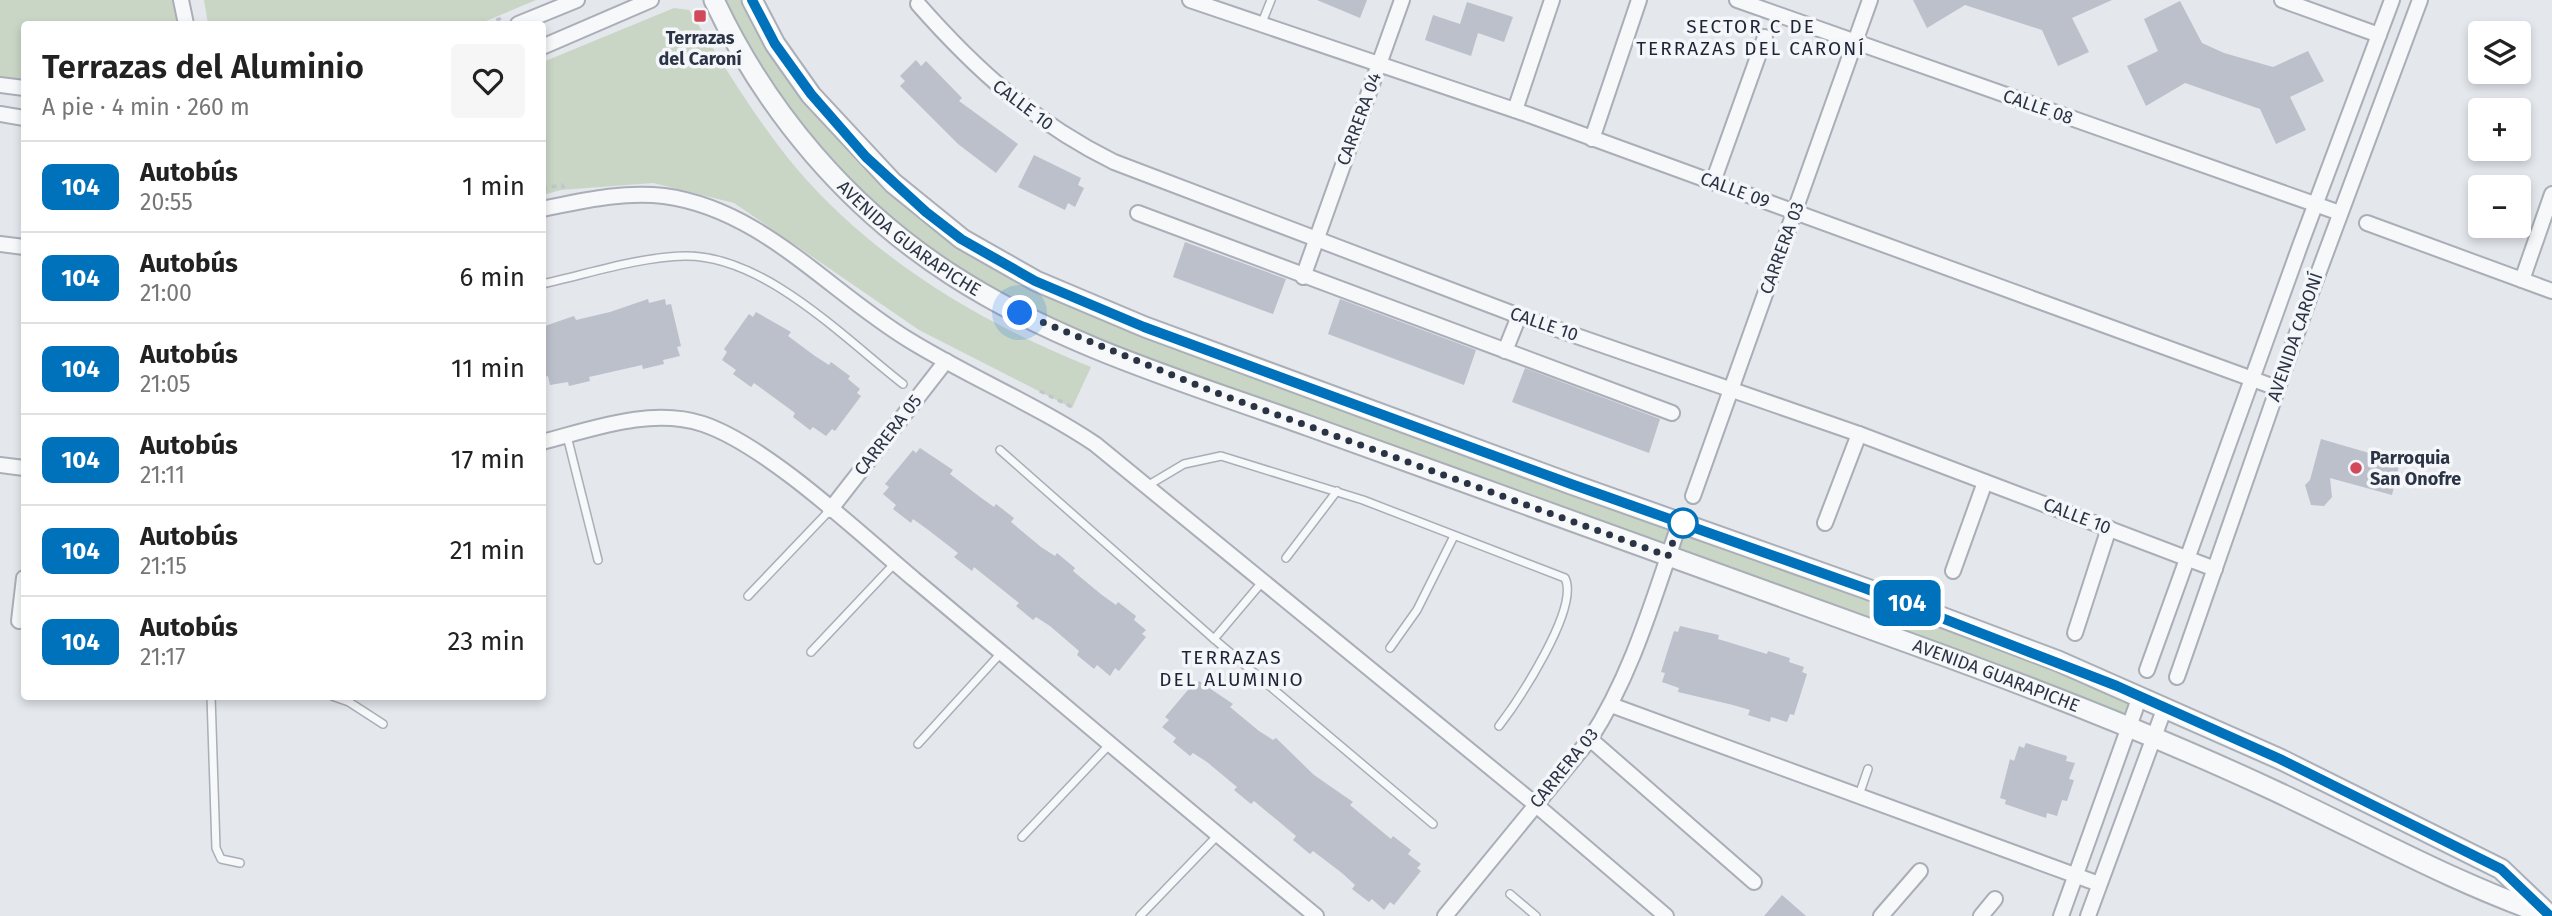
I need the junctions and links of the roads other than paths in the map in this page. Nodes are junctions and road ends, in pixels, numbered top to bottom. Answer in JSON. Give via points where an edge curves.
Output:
{"nodes":[{"id":1,"x":181,"y":0,"type":"edge"},
{"id":2,"x":577,"y":0,"type":"edge"},
{"id":3,"x":651,"y":0,"type":"edge"},
{"id":4,"x":714,"y":0,"type":"edge"},
{"id":5,"x":752,"y":0,"type":"edge"},
{"id":6,"x":1190,"y":0,"type":"edge"},
{"id":7,"x":1270,"y":0,"type":"edge"},
{"id":8,"x":1402,"y":0,"type":"edge"},
{"id":9,"x":1552,"y":0,"type":"edge"},
{"id":10,"x":1639,"y":0,"type":"edge"},
{"id":11,"x":1737,"y":0,"type":"edge"},
{"id":12,"x":1870,"y":0,"type":"edge"},
{"id":13,"x":2282,"y":0,"type":"edge"},
{"id":14,"x":2392,"y":0,"type":"edge"},
{"id":15,"x":2420,"y":0,"type":"edge"},
{"id":16,"x":918,"y":4,"type":"dead end"},
{"id":17,"x":185,"y":21,"type":"edge"},
{"id":18,"x":525,"y":21,"type":"edge"},
{"id":19,"x":1261,"y":24,"type":"junction"},
{"id":20,"x":2379,"y":35,"type":"junction"},
{"id":21,"x":1765,"y":37,"type":"dead end"},
{"id":22,"x":1855,"y":41,"type":"junction"},
{"id":23,"x":546,"y":45,"type":"edge"},
{"id":24,"x":1379,"y":64,"type":"junction"},
{"id":25,"x":0,"y":85,"type":"edge"},
{"id":26,"x":21,"y":88,"type":"edge"},
{"id":27,"x":1515,"y":110,"type":"junction"},
{"id":28,"x":0,"y":114,"type":"edge"},
{"id":29,"x":21,"y":118,"type":"edge"},
{"id":30,"x":1592,"y":139,"type":"junction"},
{"id":31,"x":1713,"y":182,"type":"junction"},
{"id":32,"x":2552,"y":194,"type":"edge"},
{"id":33,"x":2315,"y":204,"type":"junction"},
{"id":34,"x":546,"y":208,"type":"edge"},
{"id":35,"x":1795,"y":211,"type":"junction"},
{"id":36,"x":1138,"y":213,"type":"dead end"},
{"id":37,"x":2340,"y":213,"type":"junction"},
{"id":38,"x":2367,"y":223,"type":"dead end"},
{"id":39,"x":1317,"y":237,"type":"junction"},
{"id":40,"x":0,"y":244,"type":"edge"},
{"id":41,"x":21,"y":247,"type":"edge"},
{"id":42,"x":1303,"y":277,"type":"junction"},
{"id":43,"x":2522,"y":280,"type":"junction"},
{"id":44,"x":546,"y":283,"type":"edge"},
{"id":45,"x":2552,"y":291,"type":"edge"},
{"id":46,"x":1519,"y":316,"type":"junction"},
{"id":47,"x":1505,"y":351,"type":"junction"},
{"id":48,"x":946,"y":361,"type":"junction"},
{"id":49,"x":2251,"y":378,"type":"junction"},
{"id":50,"x":904,"y":384,"type":"dead end"},
{"id":51,"x":2277,"y":388,"type":"junction"},
{"id":52,"x":1731,"y":389,"type":"junction"},
{"id":53,"x":1672,"y":413,"type":"dead end"},
{"id":54,"x":1859,"y":434,"type":"junction"},
{"id":55,"x":567,"y":436,"type":"junction"},
{"id":56,"x":546,"y":441,"type":"edge"},
{"id":57,"x":1000,"y":450,"type":"dead end"},
{"id":58,"x":0,"y":465,"type":"edge"},
{"id":59,"x":21,"y":468,"type":"edge"},
{"id":60,"x":1985,"y":482,"type":"junction"},
{"id":61,"x":1147,"y":486,"type":"junction"},
{"id":62,"x":1337,"y":491,"type":"junction"},
{"id":63,"x":1693,"y":496,"type":"dead end"},
{"id":64,"x":830,"y":510,"type":"junction"},
{"id":65,"x":1680,"y":522,"type":"junction"},
{"id":66,"x":1825,"y":523,"type":"dead end"},
{"id":67,"x":2109,"y":528,"type":"junction"},
{"id":68,"x":1454,"y":536,"type":"junction"},
{"id":69,"x":1668,"y":556,"type":"junction"},
{"id":70,"x":1286,"y":558,"type":"dead end"},
{"id":71,"x":2187,"y":558,"type":"junction"},
{"id":72,"x":598,"y":560,"type":"dead end"},
{"id":73,"x":895,"y":563,"type":"junction"},
{"id":74,"x":2215,"y":569,"type":"junction"},
{"id":75,"x":1953,"y":571,"type":"dead end"},
{"id":76,"x":1263,"y":581,"type":"junction"},
{"id":77,"x":748,"y":596,"type":"dead end"},
{"id":78,"x":21,"y":604,"type":"edge"},
{"id":79,"x":19,"y":621,"type":"dead end"},
{"id":80,"x":2075,"y":633,"type":"dead end"},
{"id":81,"x":1214,"y":639,"type":"junction"},
{"id":82,"x":1390,"y":648,"type":"dead end"},
{"id":83,"x":811,"y":652,"type":"dead end"},
{"id":84,"x":1002,"y":653,"type":"junction"},
{"id":85,"x":2147,"y":670,"type":"dead end"},
{"id":86,"x":2177,"y":677,"type":"dead end"},
{"id":87,"x":2140,"y":696,"type":"junction"},
{"id":88,"x":211,"y":700,"type":"edge"},
{"id":89,"x":343,"y":700,"type":"edge"},
{"id":90,"x":1611,"y":705,"type":"junction"},
{"id":91,"x":2165,"y":707,"type":"junction"},
{"id":92,"x":383,"y":724,"type":"dead end"},
{"id":93,"x":1499,"y":726,"type":"dead end"},
{"id":94,"x":2127,"y":726,"type":"junction"},
{"id":95,"x":2152,"y":737,"type":"junction"},
{"id":96,"x":1590,"y":739,"type":"junction"},
{"id":97,"x":918,"y":744,"type":"dead end"},
{"id":98,"x":1110,"y":744,"type":"junction"},
{"id":99,"x":1868,"y":769,"type":"dead end"},
{"id":100,"x":1859,"y":795,"type":"junction"},
{"id":101,"x":1535,"y":804,"type":"junction"},
{"id":102,"x":1433,"y":824,"type":"dead end"},
{"id":103,"x":1218,"y":835,"type":"junction"},
{"id":104,"x":1022,"y":837,"type":"dead end"},
{"id":105,"x":240,"y":863,"type":"dead end"},
{"id":106,"x":1920,"y":871,"type":"dead end"},
{"id":107,"x":2075,"y":874,"type":"junction"},
{"id":108,"x":1754,"y":881,"type":"dead end"},
{"id":109,"x":2099,"y":884,"type":"junction"},
{"id":110,"x":1510,"y":894,"type":"dead end"},
{"id":111,"x":1995,"y":899,"type":"dead end"},
{"id":112,"x":1140,"y":916,"type":"edge"},
{"id":113,"x":1316,"y":916,"type":"edge"},
{"id":114,"x":1445,"y":916,"type":"edge"},
{"id":115,"x":1536,"y":916,"type":"edge"},
{"id":116,"x":1666,"y":916,"type":"edge"},
{"id":117,"x":1881,"y":916,"type":"edge"},
{"id":118,"x":1981,"y":916,"type":"edge"},
{"id":119,"x":2061,"y":916,"type":"edge"},
{"id":120,"x":2088,"y":916,"type":"edge"},
{"id":121,"x":2550,"y":916,"type":"edge"}],
"edges":[{"from":1,"to":17,"type":"street"},
{"from":2,"to":18,"type":"street"},
{"from":3,"to":23,"type":"street"},
{"from":4,"to":69,"type":"street","name":"AVENIDA GUARAPICHE","via":[[756,79],[839,183],[911,246],[985,296],[1167,374]]},
{"from":5,"to":65,"type":"street","name":"AVENIDA GUARAPICHE","via":[[775,44],[839,128],[926,212],[991,256],[1083,303],[1144,327]]},
{"from":6,"to":19,"type":"street","name":"CALLE 09"},
{"from":7,"to":19,"type":"lane"},
{"from":8,"to":24,"type":"street","name":"CARRERA 04"},
{"from":9,"to":27,"type":"street"},
{"from":10,"to":30,"type":"street"},
{"from":11,"to":22,"type":"street","name":"CALLE 08"},
{"from":12,"to":22,"type":"street","name":"CARRERA 03"},
{"from":13,"to":20,"type":"street"},
{"from":14,"to":20,"type":"street","name":"AVENIDA CARONÍ"},
{"from":15,"to":37,"type":"street","name":"AVENIDA CARONÍ"},
{"from":16,"to":39,"type":"street","name":"CALLE 10","via":[[1004,93],[1076,143],[1114,162]]},
{"from":19,"to":24,"type":"street","name":"CALLE 09"},
{"from":20,"to":33,"type":"street","name":"AVENIDA CARONÍ"},
{"from":21,"to":31,"type":"street"},
{"from":22,"to":33,"type":"street","name":"CALLE 08"},
{"from":22,"to":35,"type":"street","name":"CARRERA 03"},
{"from":24,"to":27,"type":"street","name":"CALLE 09"},
{"from":24,"to":39,"type":"street","name":"CARRERA 04"},
{"from":25,"to":26,"type":"street"},
{"from":27,"to":30,"type":"street","name":"CALLE 09"},
{"from":28,"to":29,"type":"street"},
{"from":30,"to":31,"type":"street","name":"CALLE 09"},
{"from":31,"to":35,"type":"street","name":"CALLE 09"},
{"from":32,"to":43,"type":"street"},
{"from":33,"to":37,"type":"street","name":"CALLE 08"},
{"from":33,"to":49,"type":"street","name":"AVENIDA CARONÍ"},
{"from":34,"to":48,"type":"street","via":[[635,195],[675,198],[714,210],[781,245],[881,323]]},
{"from":35,"to":49,"type":"street","name":"CALLE 09"},
{"from":35,"to":52,"type":"street","name":"CARRERA 03"},
{"from":36,"to":42,"type":"street"},
{"from":37,"to":51,"type":"street","name":"AVENIDA CARONÍ"},
{"from":38,"to":43,"type":"street"},
{"from":39,"to":42,"type":"street","name":"CARRERA 04"},
{"from":39,"to":46,"type":"street","name":"CALLE 10"},
{"from":40,"to":41,"type":"street"},
{"from":42,"to":47,"type":"street"},
{"from":43,"to":45,"type":"street"},
{"from":44,"to":50,"type":"lane","via":[[666,258],[726,262],[769,279]]},
{"from":46,"to":47,"type":"street"},
{"from":46,"to":52,"type":"street","name":"CALLE 10"},
{"from":47,"to":53,"type":"street"},
{"from":48,"to":61,"type":"street","via":[[1073,429]]},
{"from":48,"to":64,"type":"street","name":"CARRERA 05"},
{"from":49,"to":51,"type":"street","name":"CALLE 09"},
{"from":49,"to":71,"type":"street","name":"AVENIDA CARONÍ"},
{"from":51,"to":74,"type":"street","name":"AVENIDA CARONÍ"},
{"from":52,"to":54,"type":"street","name":"CALLE 10"},
{"from":52,"to":63,"type":"street","name":"CARRERA 03"},
{"from":54,"to":60,"type":"street","name":"CALLE 10"},
{"from":54,"to":66,"type":"street"},
{"from":55,"to":56,"type":"street"},
{"from":55,"to":64,"type":"street","via":[[639,420],[683,419],[703,424],[751,449]]},
{"from":55,"to":72,"type":"lane"},
{"from":57,"to":81,"type":"lane"},
{"from":58,"to":59,"type":"street"},
{"from":60,"to":67,"type":"street","name":"CALLE 10"},
{"from":60,"to":75,"type":"street"},
{"from":61,"to":62,"type":"lane","via":[[1184,464],[1221,456]]},
{"from":61,"to":76,"type":"street"},
{"from":62,"to":68,"type":"lane"},
{"from":62,"to":70,"type":"lane"},
{"from":64,"to":73,"type":"street"},
{"from":64,"to":77,"type":"lane"},
{"from":65,"to":69,"type":"street","name":"CARRERA 03"},
{"from":65,"to":87,"type":"street","name":"AVENIDA GUARAPICHE","via":[[1962,624]]},
{"from":67,"to":71,"type":"street","name":"CALLE 10"},
{"from":67,"to":80,"type":"street"},
{"from":68,"to":82,"type":"lane","via":[[1417,610]]},
{"from":68,"to":93,"type":"lane","via":[[1565,578],[1569,587],[1542,659]]},
{"from":69,"to":90,"type":"street","name":"CARRERA 03"},
{"from":69,"to":94,"type":"street","name":"AVENIDA GUARAPICHE"},
{"from":71,"to":74,"type":"street","name":"CALLE 10"},
{"from":71,"to":85,"type":"street","name":"AVENIDA CARONÍ"},
{"from":73,"to":83,"type":"lane"},
{"from":73,"to":84,"type":"street"},
{"from":74,"to":86,"type":"street","name":"AVENIDA CARONÍ"},
{"from":76,"to":81,"type":"lane"},
{"from":76,"to":101,"type":"street"},
{"from":78,"to":79,"type":"street"},
{"from":81,"to":102,"type":"lane"},
{"from":84,"to":97,"type":"lane"},
{"from":84,"to":98,"type":"street"},
{"from":87,"to":91,"type":"street","name":"AVENIDA GUARAPICHE"},
{"from":87,"to":94,"type":"street"},
{"from":88,"to":105,"type":"lane","via":[[216,848],[221,859]]},
{"from":89,"to":92,"type":"lane"},
{"from":90,"to":96,"type":"street","name":"CARRERA 03"},
{"from":90,"to":100,"type":"street"},
{"from":91,"to":95,"type":"street"},
{"from":91,"to":121,"type":"street","name":"AVENIDA GUARAPICHE","via":[[2501,869]]},
{"from":94,"to":95,"type":"street","name":"AVENIDA GUARAPICHE"},
{"from":94,"to":107,"type":"street"},
{"from":95,"to":109,"type":"street"},
{"from":95,"to":121,"type":"street","name":"AVENIDA GUARAPICHE","via":[[2490,895]]},
{"from":96,"to":101,"type":"street","name":"CARRERA 03"},
{"from":96,"to":108,"type":"street"},
{"from":98,"to":103,"type":"street"},
{"from":98,"to":104,"type":"lane"},
{"from":99,"to":100,"type":"lane"},
{"from":100,"to":107,"type":"street"},
{"from":101,"to":114,"type":"street","name":"CARRERA 03"},
{"from":101,"to":116,"type":"street"},
{"from":103,"to":112,"type":"lane"},
{"from":103,"to":113,"type":"street"},
{"from":106,"to":117,"type":"street"},
{"from":107,"to":109,"type":"street"},
{"from":107,"to":119,"type":"street"},
{"from":109,"to":120,"type":"street"},
{"from":110,"to":115,"type":"lane"},
{"from":111,"to":118,"type":"street"}]}
